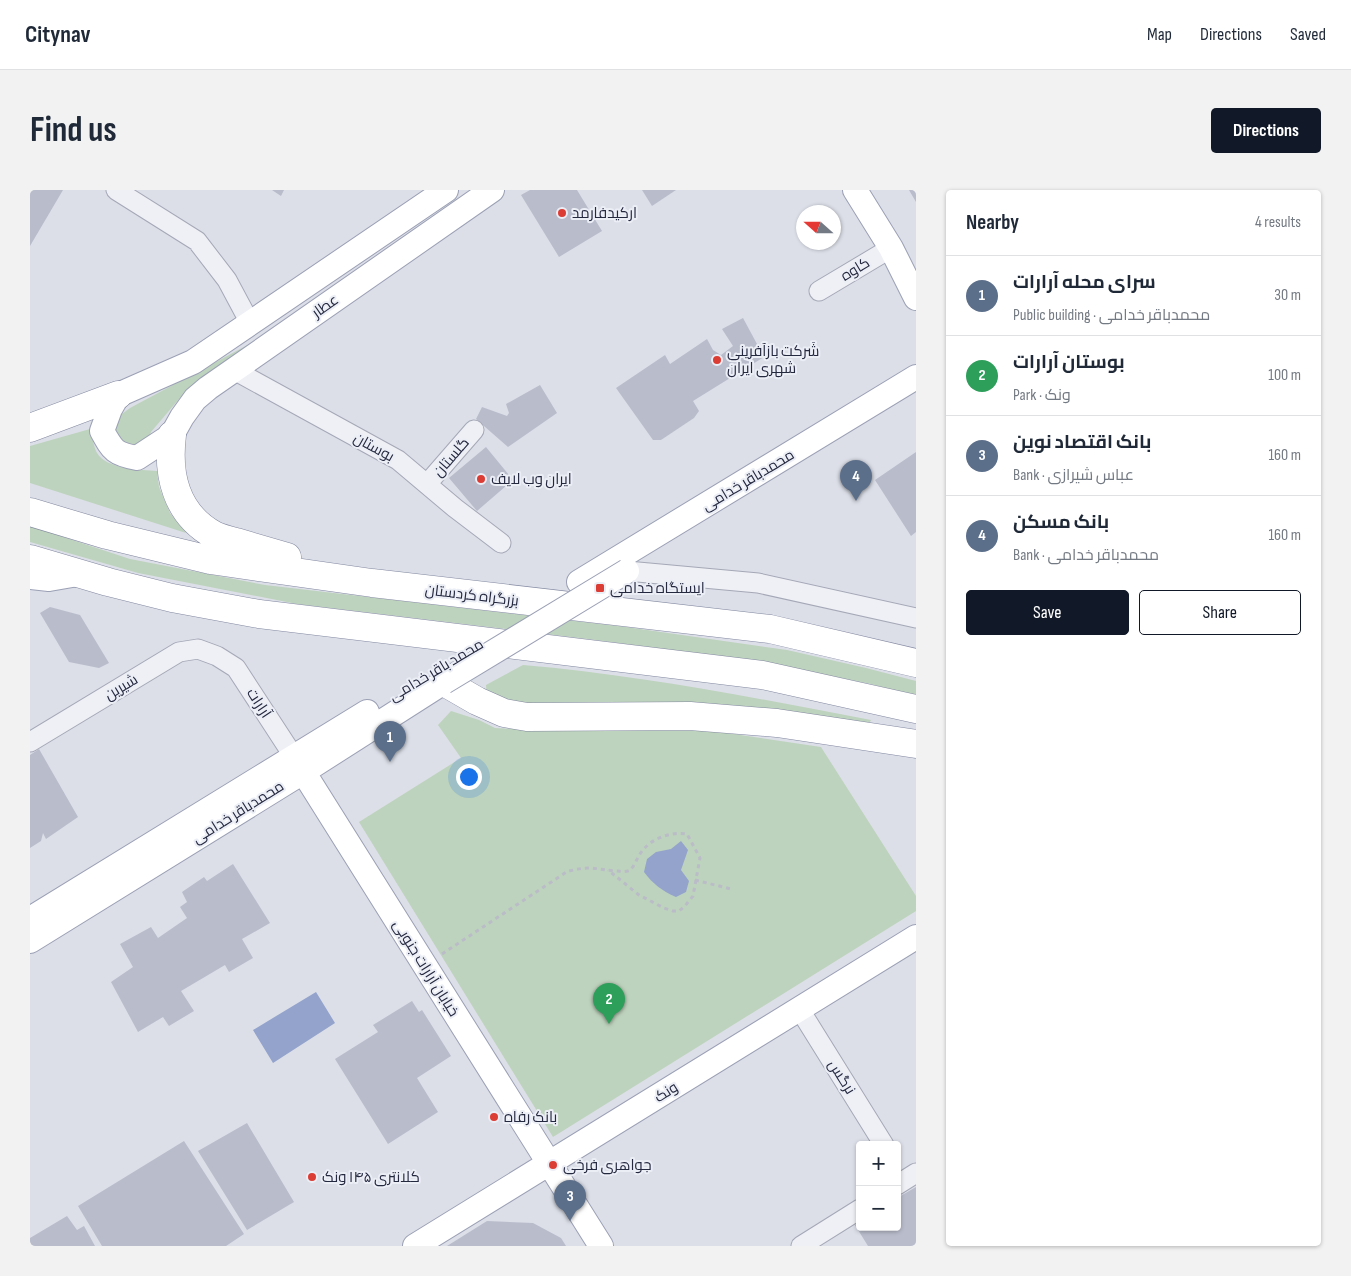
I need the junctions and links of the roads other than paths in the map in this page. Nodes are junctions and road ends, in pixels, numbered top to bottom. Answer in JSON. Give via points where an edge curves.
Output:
{"nodes":[{"id":1,"x":116,"y":190,"type":"edge"},
{"id":2,"x":446,"y":190,"type":"edge"},
{"id":3,"x":492,"y":190,"type":"edge"},
{"id":4,"x":855,"y":190,"type":"edge"},
{"id":5,"x":891,"y":248,"type":"junction"},
{"id":6,"x":819,"y":291,"type":"dead end"},
{"id":7,"x":916,"y":298,"type":"edge"},
{"id":8,"x":250,"y":323,"type":"junction"},
{"id":9,"x":234,"y":370,"type":"junction"},
{"id":10,"x":916,"y":377,"type":"edge"},
{"id":11,"x":916,"y":392,"type":"edge"},
{"id":12,"x":118,"y":395,"type":"junction"},
{"id":13,"x":30,"y":428,"type":"edge"},
{"id":14,"x":474,"y":430,"type":"dead end"},
{"id":15,"x":172,"y":435,"type":"junction"},
{"id":16,"x":427,"y":484,"type":"junction"},
{"id":17,"x":30,"y":512,"type":"edge"},
{"id":18,"x":501,"y":543,"type":"dead end"},
{"id":19,"x":30,"y":559,"type":"edge"},
{"id":20,"x":627,"y":571,"type":"junction"},
{"id":21,"x":78,"y":574,"type":"junction"},
{"id":22,"x":30,"y":577,"type":"edge"},
{"id":23,"x":579,"y":582,"type":"joint"},
{"id":24,"x":372,"y":583,"type":"junction"},
{"id":25,"x":916,"y":618,"type":"edge"},
{"id":26,"x":217,"y":656,"type":"joint"},
{"id":27,"x":465,"y":660,"type":"junction"},
{"id":28,"x":916,"y":663,"type":"edge"},
{"id":29,"x":439,"y":676,"type":"junction"},
{"id":30,"x":916,"y":709,"type":"edge"},
{"id":31,"x":30,"y":742,"type":"edge"},
{"id":32,"x":916,"y":744,"type":"edge"},
{"id":33,"x":298,"y":764,"type":"junction"},
{"id":34,"x":30,"y":919,"type":"edge"},
{"id":35,"x":916,"y":937,"type":"edge"},
{"id":36,"x":30,"y":941,"type":"edge"},
{"id":37,"x":800,"y":1010,"type":"junction"},
{"id":38,"x":882,"y":1141,"type":"edge"},
{"id":39,"x":549,"y":1164,"type":"junction"},
{"id":40,"x":856,"y":1212,"type":"edge"},
{"id":41,"x":415,"y":1246,"type":"edge"},
{"id":42,"x":601,"y":1246,"type":"edge"},
{"id":43,"x":801,"y":1246,"type":"edge"}],
"edges":[{"from":1,"to":8,"type":"street","via":[[197,241],[227,280]]},
{"from":2,"to":8,"type":"main road","name":"عطار"},
{"from":3,"to":9,"type":"main road","name":"عطار"},
{"from":4,"to":5,"type":"main road"},
{"from":5,"to":6,"type":"street","name":"کاوه"},
{"from":5,"to":7,"type":"main road"},
{"from":8,"to":12,"type":"main road","name":"عطار","via":[[193,362]]},
{"from":9,"to":15,"type":"main road","name":"عطار","via":[[195,399]]},
{"from":9,"to":16,"type":"street","name":"بوستان","via":[[398,460]]},
{"from":10,"to":23,"type":"main road","name":"محمدباقر خدامی"},
{"from":11,"to":20,"type":"main road","name":"محمدباقر خدامی"},
{"from":12,"to":13,"type":"highway"},
{"from":12,"to":15,"type":"main road","via":[[102,431],[111,447],[123,455],[137,458]]},
{"from":14,"to":16,"type":"street","name":"گلستان"},
{"from":15,"to":24,"type":"highway","via":[[170,453],[174,484],[180,502],[200,525],[215,535]]},
{"from":16,"to":18,"type":"street","name":"بوستان"},
{"from":17,"to":24,"type":"highway","name":"بزرگراه کردستان","via":[[210,560]]},
{"from":19,"to":21,"type":"highway"},
{"from":20,"to":25,"type":"street","via":[[758,582]]},
{"from":20,"to":27,"type":"main road","name":"محمد باقر خدامی","bridge":true},
{"from":21,"to":22,"type":"main road","via":[[49,579]]},
{"from":21,"to":30,"type":"highway","via":[[172,598],[259,614],[762,675]]},
{"from":23,"to":27,"type":"main road","name":"محمد باقر خدامی"},
{"from":24,"to":28,"type":"highway","name":"بزرگراه کردستان","via":[[770,629]]},
{"from":26,"to":31,"type":"street","name":"شیرین","via":[[198,649],[179,652]]},
{"from":26,"to":33,"type":"street","name":"آرارات","via":[[236,668]]},
{"from":27,"to":29,"type":"main road","name":"محمد باقر خدامی","bridge":true},
{"from":29,"to":32,"type":"highway","via":[[477,701],[504,713],[527,717],[690,716],[777,723]]},
{"from":29,"to":33,"type":"main road","name":"محمدباقر خدامی"},
{"from":33,"to":34,"type":"main road","name":"محمدباقر خدامی"},
{"from":33,"to":36,"type":"main road","name":"محمدباقر خدامی"},
{"from":33,"to":39,"type":"main road","name":"خیابان آرارات جنوبی"},
{"from":35,"to":37,"type":"main road","name":"ونک"},
{"from":37,"to":38,"type":"street","name":"نرگس"},
{"from":37,"to":39,"type":"main road","name":"ونک"},
{"from":39,"to":41,"type":"main road","name":"ونک"},
{"from":39,"to":42,"type":"main road","name":"خیابان آرارات جنوبی"},
{"from":40,"to":43,"type":"street"}]}
